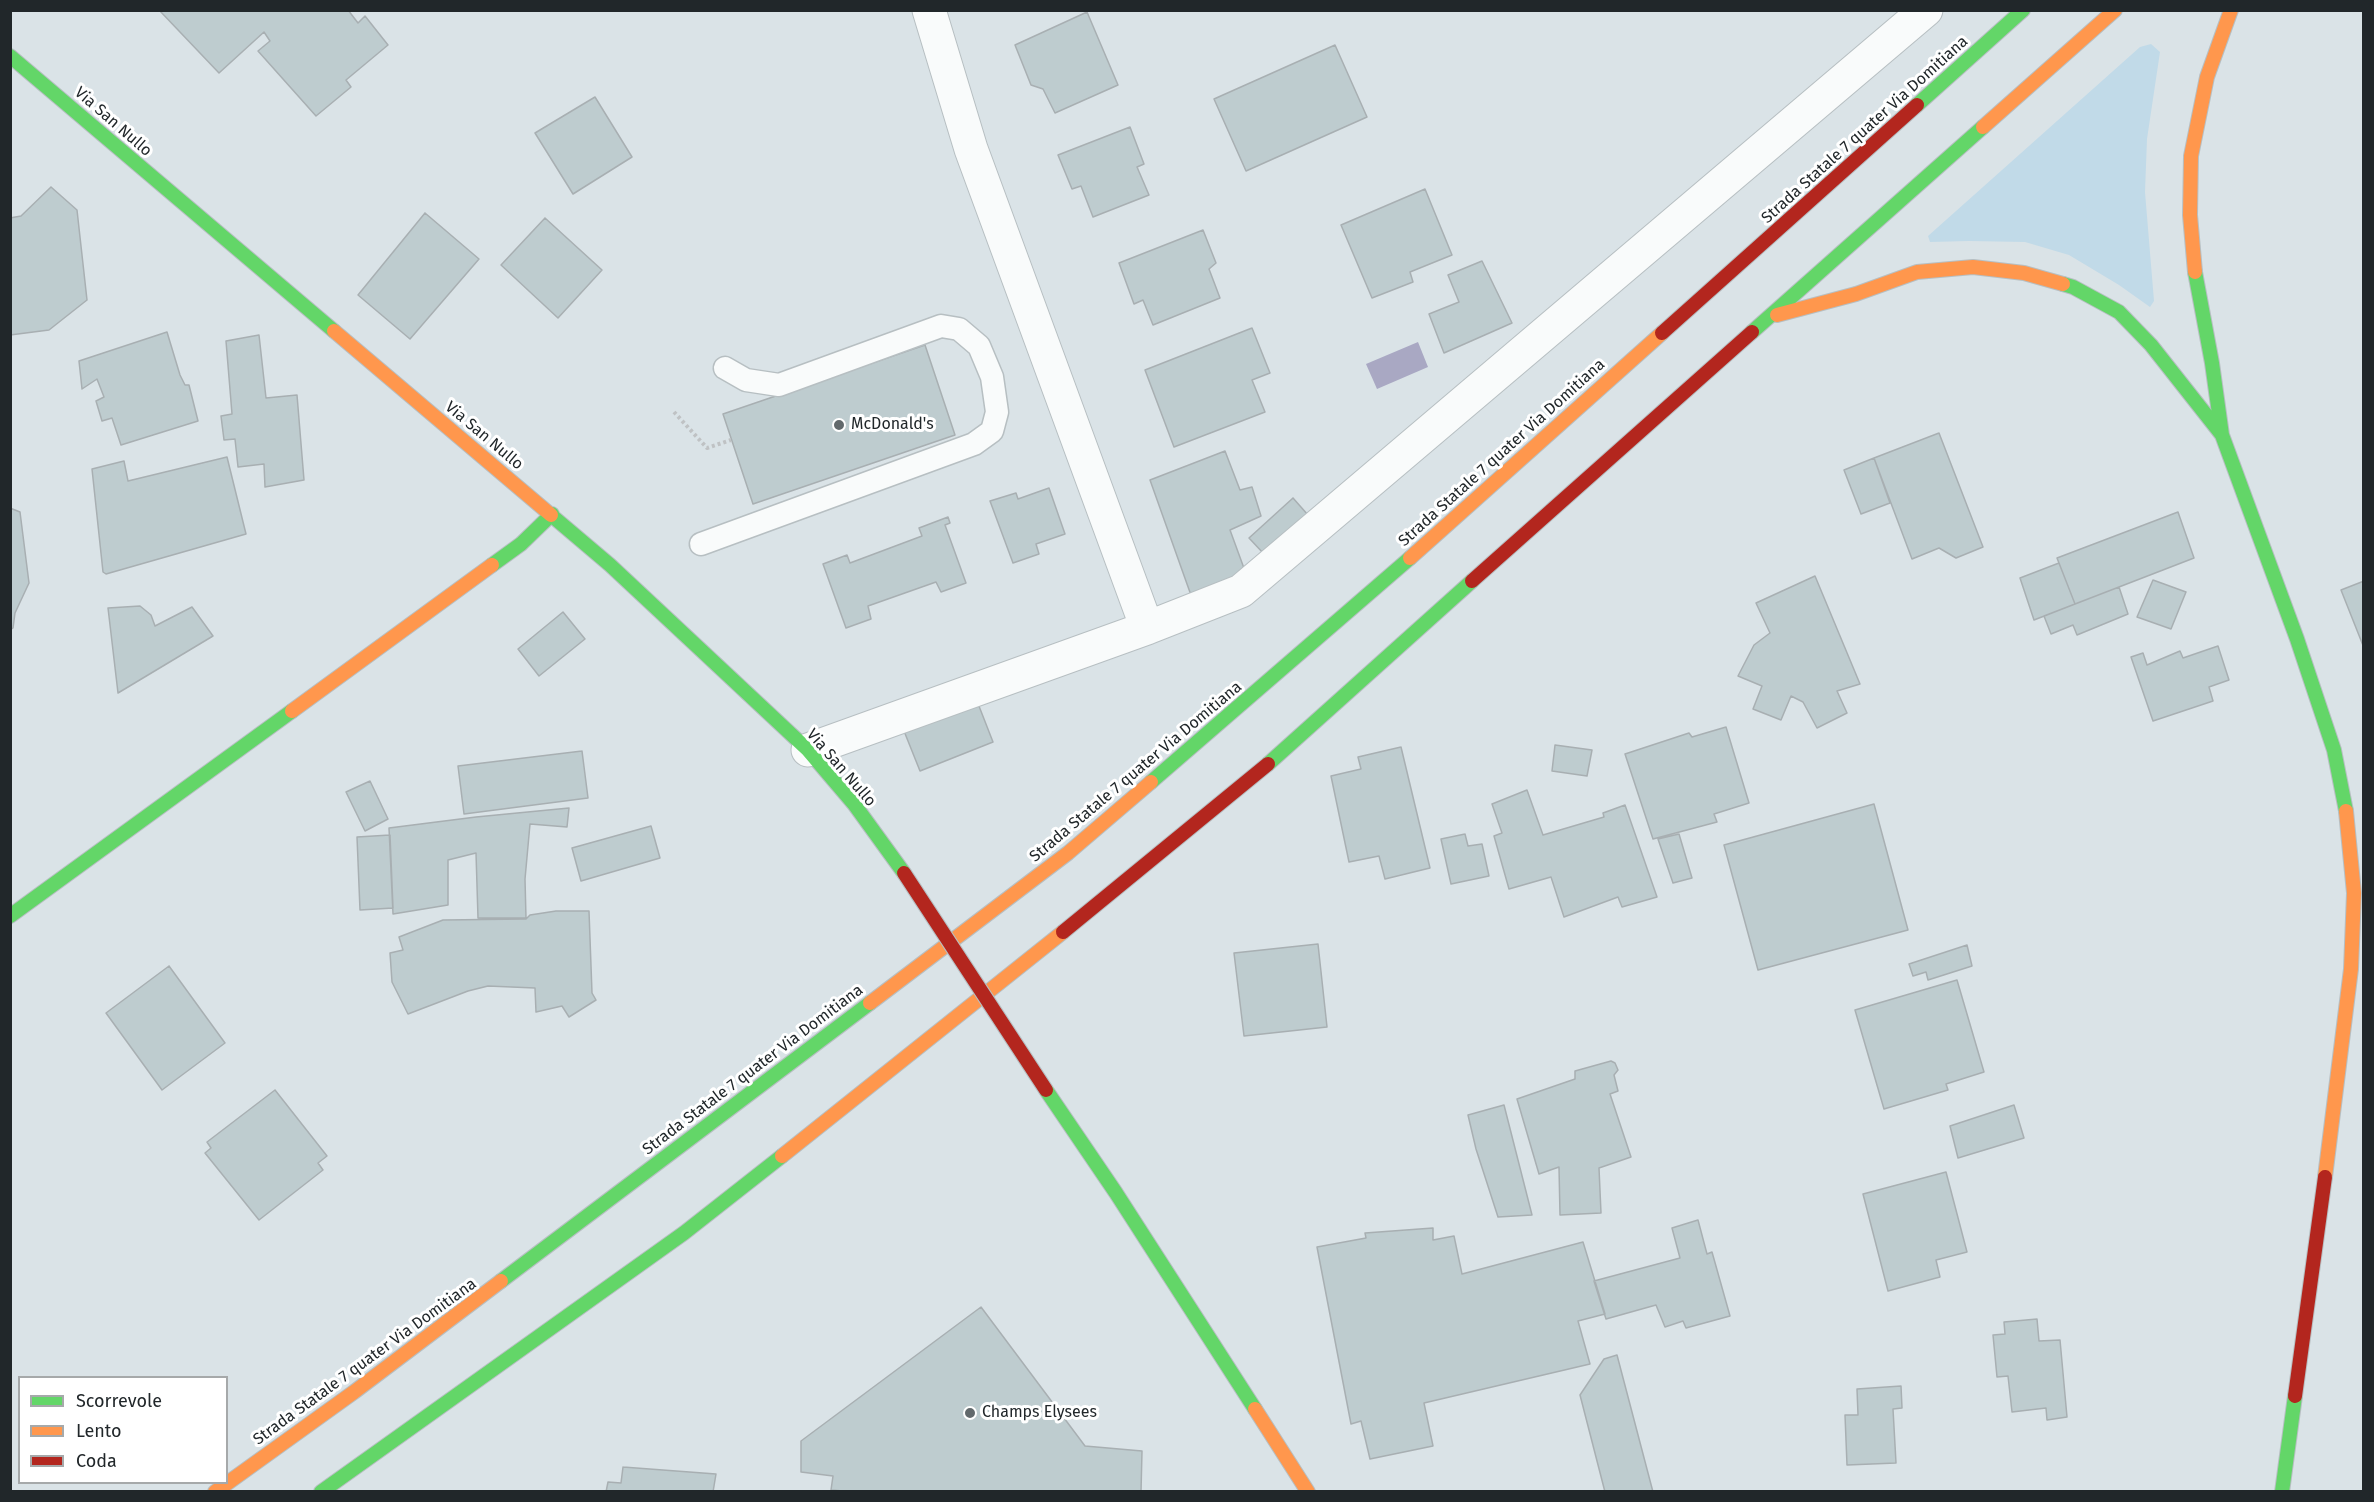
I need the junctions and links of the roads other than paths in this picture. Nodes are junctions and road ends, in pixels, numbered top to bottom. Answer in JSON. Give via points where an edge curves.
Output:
{"nodes":[{"id":1,"x":929,"y":10,"type":"edge"},
{"id":2,"x":1926,"y":10,"type":"edge"},
{"id":3,"x":2023,"y":10,"type":"edge"},
{"id":4,"x":2115,"y":10,"type":"edge"},
{"id":5,"x":2231,"y":10,"type":"edge"},
{"id":6,"x":10,"y":57,"type":"edge"},
{"id":7,"x":1770,"y":317,"type":"junction"},
{"id":8,"x":725,"y":368,"type":"dead end"},
{"id":9,"x":2222,"y":435,"type":"junction"},
{"id":10,"x":552,"y":514,"type":"junction"},
{"id":11,"x":700,"y":544,"type":"dead end"},
{"id":12,"x":1147,"y":628,"type":"junction"},
{"id":13,"x":808,"y":750,"type":"junction"},
{"id":14,"x":10,"y":916,"type":"edge"},
{"id":15,"x":228,"y":1482,"type":"edge"},
{"id":16,"x":321,"y":1491,"type":"edge"},
{"id":17,"x":1308,"y":1491,"type":"edge"},
{"id":18,"x":2282,"y":1491,"type":"edge"}],
"edges":[{"from":1,"to":12,"type":"street","via":[[971,148]]},
{"from":2,"to":12,"type":"street","via":[[1241,591]]},
{"from":3,"to":15,"type":"main road","name":"Strada Statale 7 quater Via Domitiana","via":[[1344,617],[1068,853],[354,1392]]},
{"from":4,"to":7,"type":"main road"},
{"from":5,"to":9,"type":"main road","via":[[2207,77],[2191,156],[2194,271]]},
{"from":6,"to":10,"type":"main road","name":"Via San Nullo"},
{"from":7,"to":9,"type":"main road","via":[[1856,294],[1917,272],[1973,267],[2024,273],[2073,287],[2119,312],[2151,345]]},
{"from":7,"to":16,"type":"main road","via":[[1285,750],[1034,956],[684,1233]]},
{"from":8,"to":11,"type":"lane","via":[[746,380],[779,385],[941,326],[959,329],[979,346],[992,377],[997,412],[992,431],[974,444]]},
{"from":9,"to":18,"type":"main road","via":[[2334,750],[2348,821],[2354,893],[2343,1041]]},
{"from":10,"to":13,"type":"main road","name":"Via San Nullo"},
{"from":10,"to":14,"type":"main road","via":[[520,543]]},
{"from":12,"to":13,"type":"street"},
{"from":13,"to":17,"type":"main road","name":"Via San Nullo","bridge":true,"via":[[854,804],[904,873]]}]}
